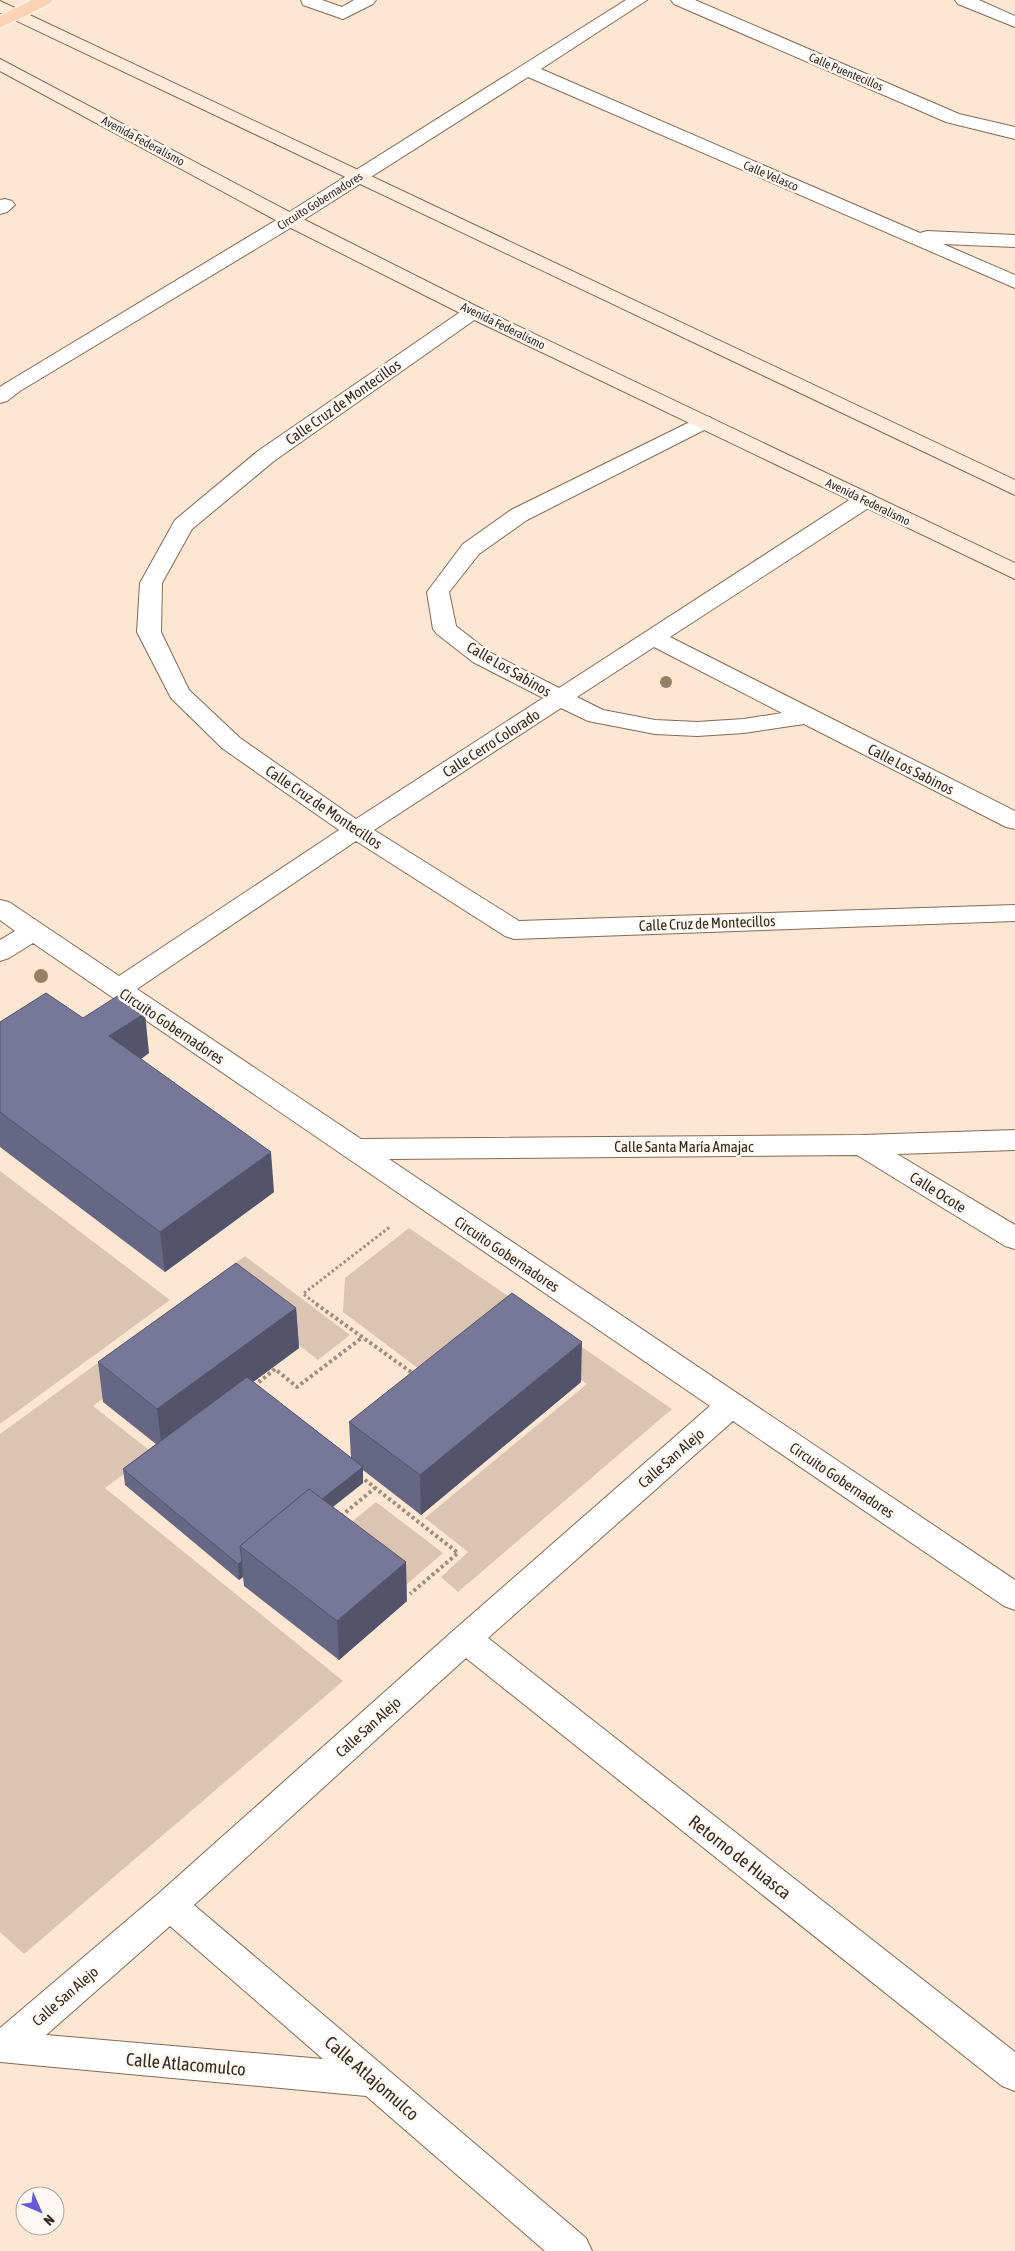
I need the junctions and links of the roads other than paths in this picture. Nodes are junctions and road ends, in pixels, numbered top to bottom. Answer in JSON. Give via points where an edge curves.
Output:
{"nodes":[{"id":1,"x":44,"y":0,"type":"edge"},
{"id":2,"x":367,"y":0,"type":"edge"},
{"id":3,"x":638,"y":0,"type":"edge"},
{"id":4,"x":680,"y":0,"type":"edge"},
{"id":5,"x":964,"y":0,"type":"edge"},
{"id":6,"x":309,"y":1,"type":"edge"},
{"id":7,"x":6,"y":15,"type":"edge"},
{"id":8,"x":1015,"y":22,"type":"edge"},
{"id":9,"x":0,"y":64,"type":"edge"},
{"id":10,"x":527,"y":70,"type":"junction"},
{"id":11,"x":1015,"y":133,"type":"edge"},
{"id":12,"x":359,"y":177,"type":"junction"},
{"id":13,"x":0,"y":202,"type":"edge"},
{"id":14,"x":0,"y":208,"type":"edge"},
{"id":15,"x":290,"y":220,"type":"junction"},
{"id":16,"x":911,"y":236,"type":"junction"},
{"id":17,"x":1015,"y":241,"type":"edge"},
{"id":18,"x":1015,"y":282,"type":"edge"},
{"id":19,"x":472,"y":312,"type":"junction"},
{"id":20,"x":4,"y":390,"type":"edge"},
{"id":21,"x":702,"y":422,"type":"junction"},
{"id":22,"x":1015,"y":488,"type":"edge"},
{"id":23,"x":865,"y":500,"type":"junction"},
{"id":24,"x":1015,"y":572,"type":"edge"},
{"id":25,"x":654,"y":638,"type":"junction"},
{"id":26,"x":559,"y":699,"type":"junction"},
{"id":27,"x":807,"y":716,"type":"junction"},
{"id":28,"x":1015,"y":821,"type":"edge"},
{"id":29,"x":356,"y":830,"type":"junction"},
{"id":30,"x":0,"y":908,"type":"edge"},
{"id":31,"x":1015,"y":913,"type":"edge"},
{"id":32,"x":32,"y":932,"type":"junction"},
{"id":33,"x":0,"y":952,"type":"edge"},
{"id":34,"x":118,"y":989,"type":"junction"},
{"id":35,"x":1015,"y":1140,"type":"edge"},
{"id":36,"x":862,"y":1145,"type":"junction"},
{"id":37,"x":352,"y":1149,"type":"junction"},
{"id":38,"x":1015,"y":1240,"type":"edge"},
{"id":39,"x":731,"y":1405,"type":"junction"},
{"id":40,"x":1015,"y":1597,"type":"edge"},
{"id":41,"x":465,"y":1639,"type":"junction"},
{"id":42,"x":170,"y":1905,"type":"junction"},
{"id":43,"x":2,"y":2046,"type":"edge"},
{"id":44,"x":1015,"y":2074,"type":"edge"},
{"id":45,"x":375,"y":2080,"type":"junction"},
{"id":46,"x":573,"y":2251,"type":"edge"}],
"edges":[{"from":1,"to":7,"type":"main road"},
{"from":2,"to":6,"type":"street","via":[[343,14]]},
{"from":3,"to":10,"type":"street","name":"Circuito Gobernadores"},
{"from":4,"to":11,"type":"street","name":"Calle Puentecillos","via":[[952,118]]},
{"from":5,"to":8,"type":"street"},
{"from":7,"to":12,"type":"main road"},
{"from":9,"to":15,"type":"main road","name":"Avenida Federalismo"},
{"from":10,"to":12,"type":"street","name":"Circuito Gobernadores"},
{"from":10,"to":16,"type":"street","name":"Calle Velasco"},
{"from":12,"to":15,"type":"street","name":"Circuito Gobernadores"},
{"from":12,"to":22,"type":"main road"},
{"from":13,"to":14,"type":"street","via":[[6,205]]},
{"from":15,"to":19,"type":"main road","name":"Avenida Federalismo"},
{"from":15,"to":20,"type":"street","name":"Circuito Gobernadores"},
{"from":16,"to":17,"type":"street"},
{"from":16,"to":18,"type":"street","name":"Calle Velasco"},
{"from":19,"to":21,"type":"main road","name":"Avenida Federalismo"},
{"from":19,"to":29,"type":"street","name":"Calle Cruz de Montecillos","via":[[266,456],[183,525],[151,583],[149,632],[179,693],[231,743]]},
{"from":21,"to":23,"type":"main road","name":"Avenida Federalismo"},
{"from":21,"to":26,"type":"street","name":"Calle Los Sabinos","via":[[519,515],[471,549],[438,592],[445,629],[481,657]]},
{"from":23,"to":24,"type":"main road","name":"Avenida Federalismo"},
{"from":23,"to":25,"type":"street","name":"Calle Cerro Colorado"},
{"from":25,"to":26,"type":"street","name":"Calle Cerro Colorado"},
{"from":25,"to":27,"type":"street","name":"Calle Los Sabinos"},
{"from":26,"to":27,"type":"street","name":"Calle Los Sabinos","via":[[596,716],[654,727],[744,726]]},
{"from":26,"to":29,"type":"street","name":"Calle Cerro Colorado"},
{"from":27,"to":28,"type":"street","name":"Calle Los Sabinos"},
{"from":29,"to":31,"type":"street","name":"Calle Cruz de Montecillos","via":[[514,930]]},
{"from":29,"to":34,"type":"street","name":"Calle Cerro Colorado"},
{"from":30,"to":32,"type":"street","name":"Circuito Gobernadores"},
{"from":32,"to":33,"type":"street"},
{"from":32,"to":34,"type":"street","name":"Circuito Gobernadores"},
{"from":34,"to":37,"type":"street","name":"Circuito Gobernadores"},
{"from":35,"to":36,"type":"street","name":"Calle Santa María Amajac"},
{"from":36,"to":37,"type":"street","name":"Calle Santa María Amajac"},
{"from":36,"to":38,"type":"street","name":"Calle Ocote"},
{"from":37,"to":39,"type":"street","name":"Circuito Gobernadores"},
{"from":39,"to":40,"type":"street","name":"Circuito Gobernadores"},
{"from":39,"to":41,"type":"street","name":"Calle San Alejo"},
{"from":41,"to":42,"type":"street","name":"Calle San Alejo"},
{"from":41,"to":44,"type":"street","name":"Retorno de Huasca"},
{"from":42,"to":43,"type":"street","name":"Calle San Alejo"},
{"from":42,"to":45,"type":"street","name":"Calle Atlajomulco"},
{"from":43,"to":45,"type":"street","name":"Calle Atlacomulco"},
{"from":45,"to":46,"type":"street","name":"Calle Atlajomulco"}]}
